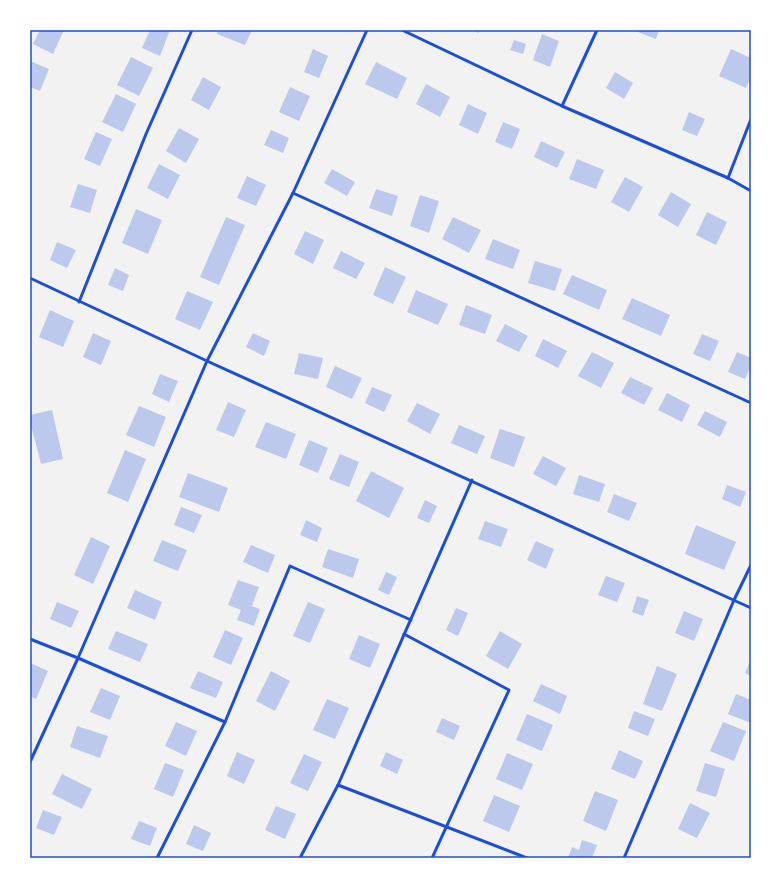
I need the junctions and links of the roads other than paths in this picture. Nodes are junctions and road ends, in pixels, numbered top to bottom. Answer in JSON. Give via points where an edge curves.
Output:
{"nodes":[{"id":1,"x":192,"y":30,"type":"edge"},
{"id":2,"x":367,"y":30,"type":"edge"},
{"id":3,"x":402,"y":30,"type":"edge"},
{"id":4,"x":597,"y":30,"type":"edge"},
{"id":5,"x":562,"y":106,"type":"junction"},
{"id":6,"x":751,"y":119,"type":"edge"},
{"id":7,"x":728,"y":178,"type":"junction"},
{"id":8,"x":751,"y":191,"type":"edge"},
{"id":9,"x":293,"y":193,"type":"junction"},
{"id":10,"x":30,"y":278,"type":"edge"},
{"id":11,"x":79,"y":302,"type":"junction"},
{"id":12,"x":207,"y":361,"type":"junction"},
{"id":13,"x":751,"y":403,"type":"edge"},
{"id":14,"x":472,"y":480,"type":"junction"},
{"id":15,"x":751,"y":564,"type":"edge"},
{"id":16,"x":734,"y":600,"type":"junction"},
{"id":17,"x":751,"y":608,"type":"edge"},
{"id":18,"x":412,"y":620,"type":"junction"},
{"id":19,"x":404,"y":634,"type":"junction"},
{"id":20,"x":30,"y":639,"type":"edge"},
{"id":21,"x":78,"y":658,"type":"junction"},
{"id":22,"x":224,"y":722,"type":"junction"},
{"id":23,"x":30,"y":762,"type":"edge"},
{"id":24,"x":338,"y":785,"type":"junction"},
{"id":25,"x":446,"y":826,"type":"junction"},
{"id":26,"x":157,"y":858,"type":"edge"},
{"id":27,"x":300,"y":858,"type":"edge"},
{"id":28,"x":432,"y":858,"type":"edge"},
{"id":29,"x":527,"y":858,"type":"edge"},
{"id":30,"x":624,"y":858,"type":"edge"}],
"edges":[{"from":1,"to":11,"type":"lane","via":[[146,134]]},
{"from":2,"to":9,"type":"lane"},
{"from":3,"to":5,"type":"lane"},
{"from":4,"to":5,"type":"lane"},
{"from":5,"to":7,"type":"lane"},
{"from":6,"to":7,"type":"lane"},
{"from":7,"to":8,"type":"lane"},
{"from":9,"to":12,"type":"lane"},
{"from":9,"to":13,"type":"lane"},
{"from":10,"to":11,"type":"lane"},
{"from":11,"to":12,"type":"lane"},
{"from":12,"to":14,"type":"lane"},
{"from":12,"to":21,"type":"lane"},
{"from":14,"to":16,"type":"lane"},
{"from":14,"to":18,"type":"lane"},
{"from":15,"to":16,"type":"lane"},
{"from":16,"to":17,"type":"lane"},
{"from":16,"to":30,"type":"lane"},
{"from":18,"to":19,"type":"lane"},
{"from":18,"to":22,"type":"lane","via":[[290,566]]},
{"from":19,"to":24,"type":"lane"},
{"from":19,"to":25,"type":"lane","via":[[509,690]]},
{"from":20,"to":21,"type":"lane"},
{"from":21,"to":22,"type":"lane"},
{"from":21,"to":23,"type":"lane"},
{"from":22,"to":26,"type":"lane"},
{"from":24,"to":25,"type":"lane"},
{"from":24,"to":27,"type":"lane"},
{"from":25,"to":28,"type":"lane"},
{"from":25,"to":29,"type":"lane"}]}
